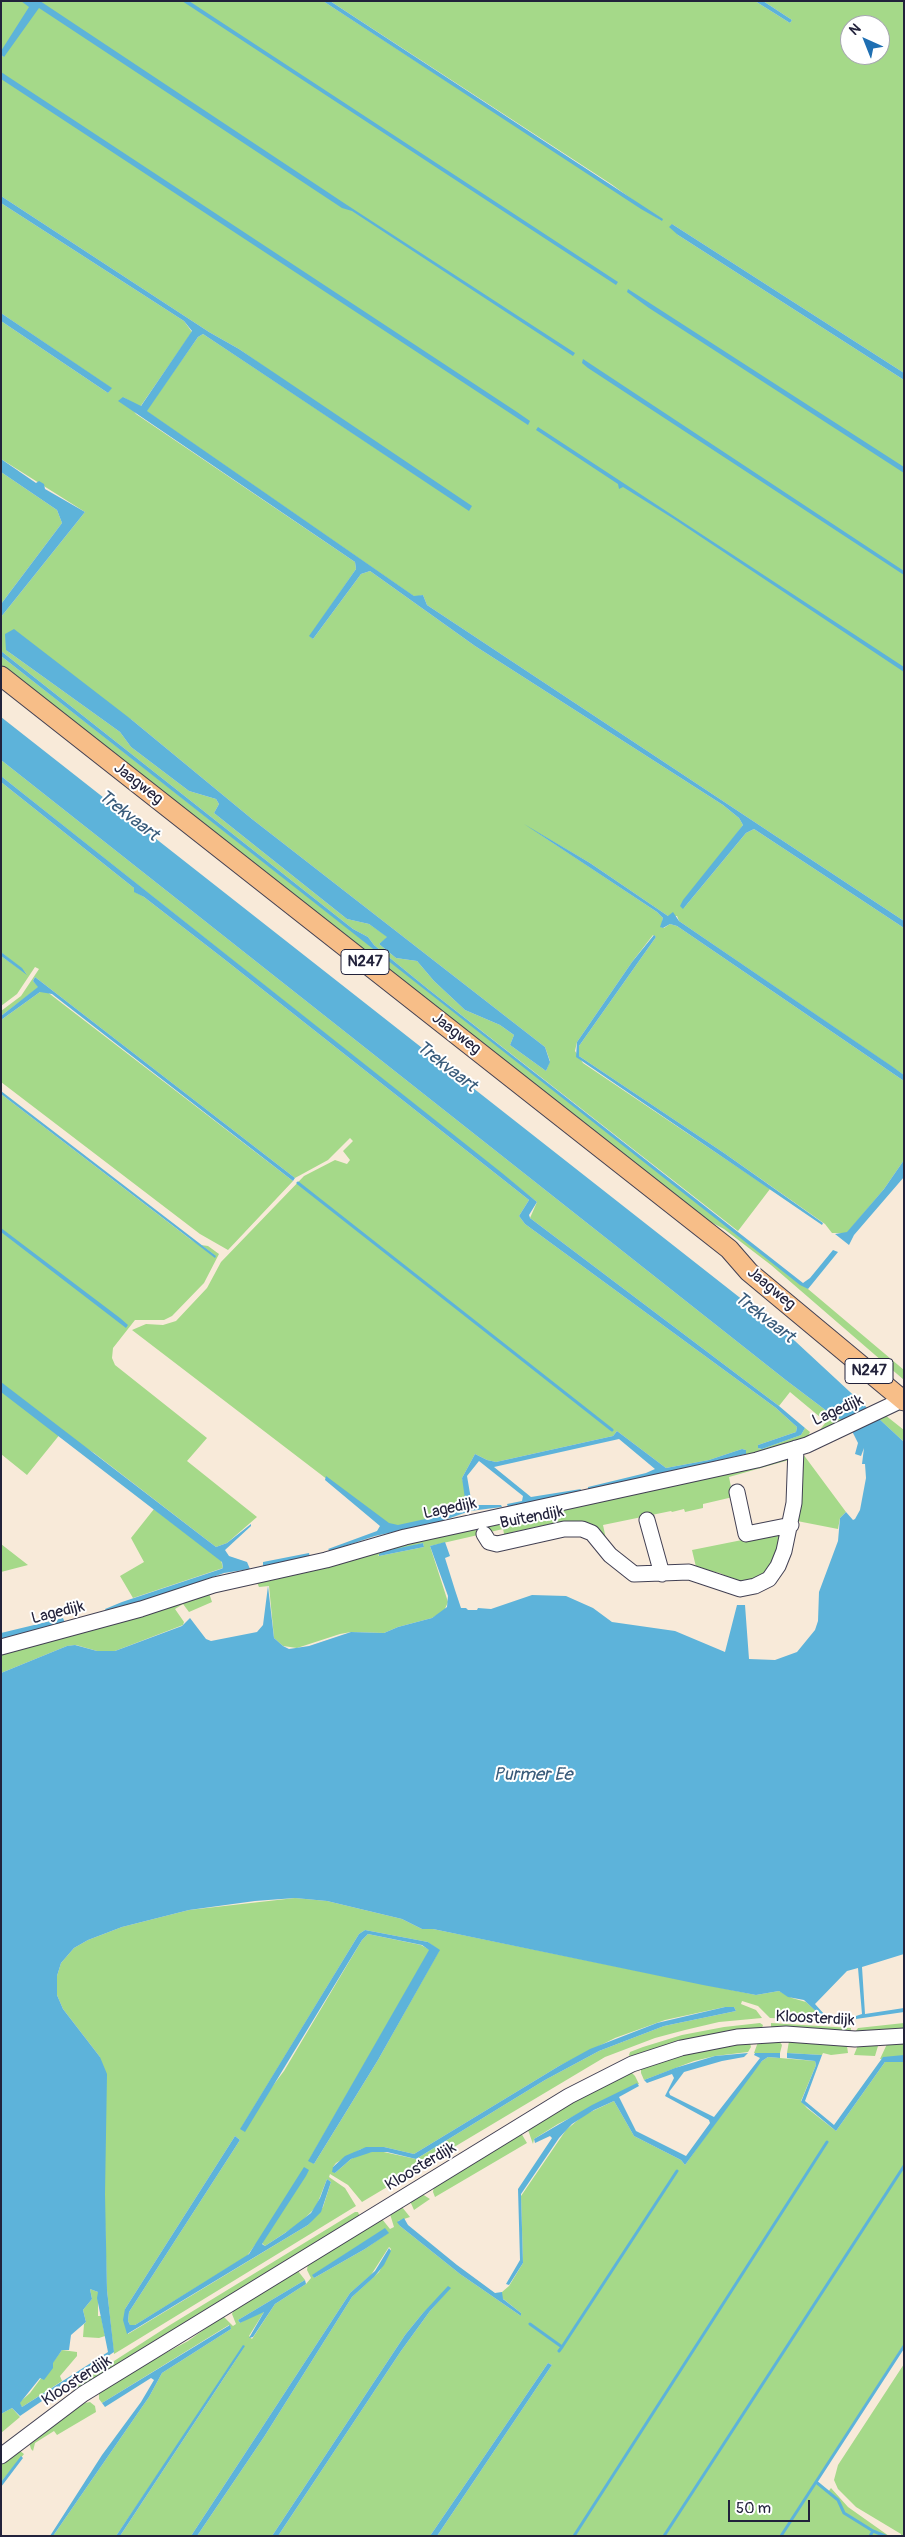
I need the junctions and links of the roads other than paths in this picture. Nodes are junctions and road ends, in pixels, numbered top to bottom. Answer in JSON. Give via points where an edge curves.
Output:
{"nodes":[{"id":1,"x":1,"y":676,"type":"edge"},
{"id":2,"x":903,"y":1400,"type":"edge"},
{"id":3,"x":796,"y":1448,"type":"junction"},
{"id":4,"x":737,"y":1492,"type":"dead end"},
{"id":5,"x":647,"y":1520,"type":"dead end"},
{"id":6,"x":792,"y":1525,"type":"junction"},
{"id":7,"x":484,"y":1534,"type":"dead end"},
{"id":8,"x":662,"y":1574,"type":"junction"},
{"id":9,"x":1,"y":1647,"type":"edge"},
{"id":10,"x":904,"y":2036,"type":"edge"},
{"id":11,"x":1,"y":2456,"type":"edge"}],
"edges":[{"from":1,"to":2,"type":"main road","name":"Jaagweg","number":"N247","via":[[728,1249],[749,1272]]},
{"from":2,"to":3,"type":"street","name":"Lagedijk"},
{"from":3,"to":6,"type":"street","name":"Buitendijk"},
{"from":3,"to":9,"type":"street","name":"Lagedijk","via":[[739,1465],[405,1537],[326,1560],[214,1585],[142,1609]]},
{"from":4,"to":6,"type":"street","via":[[746,1534]]},
{"from":5,"to":8,"type":"street"},
{"from":6,"to":8,"type":"street","name":"Buitendijk","via":[[778,1566],[769,1579],[755,1586],[740,1589],[689,1572]]},
{"from":7,"to":8,"type":"street","name":"Buitendijk","via":[[489,1542],[497,1544],[582,1528],[592,1533],[627,1571],[643,1576]]},
{"from":10,"to":11,"type":"street","name":"Kloosterdijk","via":[[855,2039],[786,2034],[738,2037],[680,2048],[632,2064],[569,2096],[83,2394]]}]}
